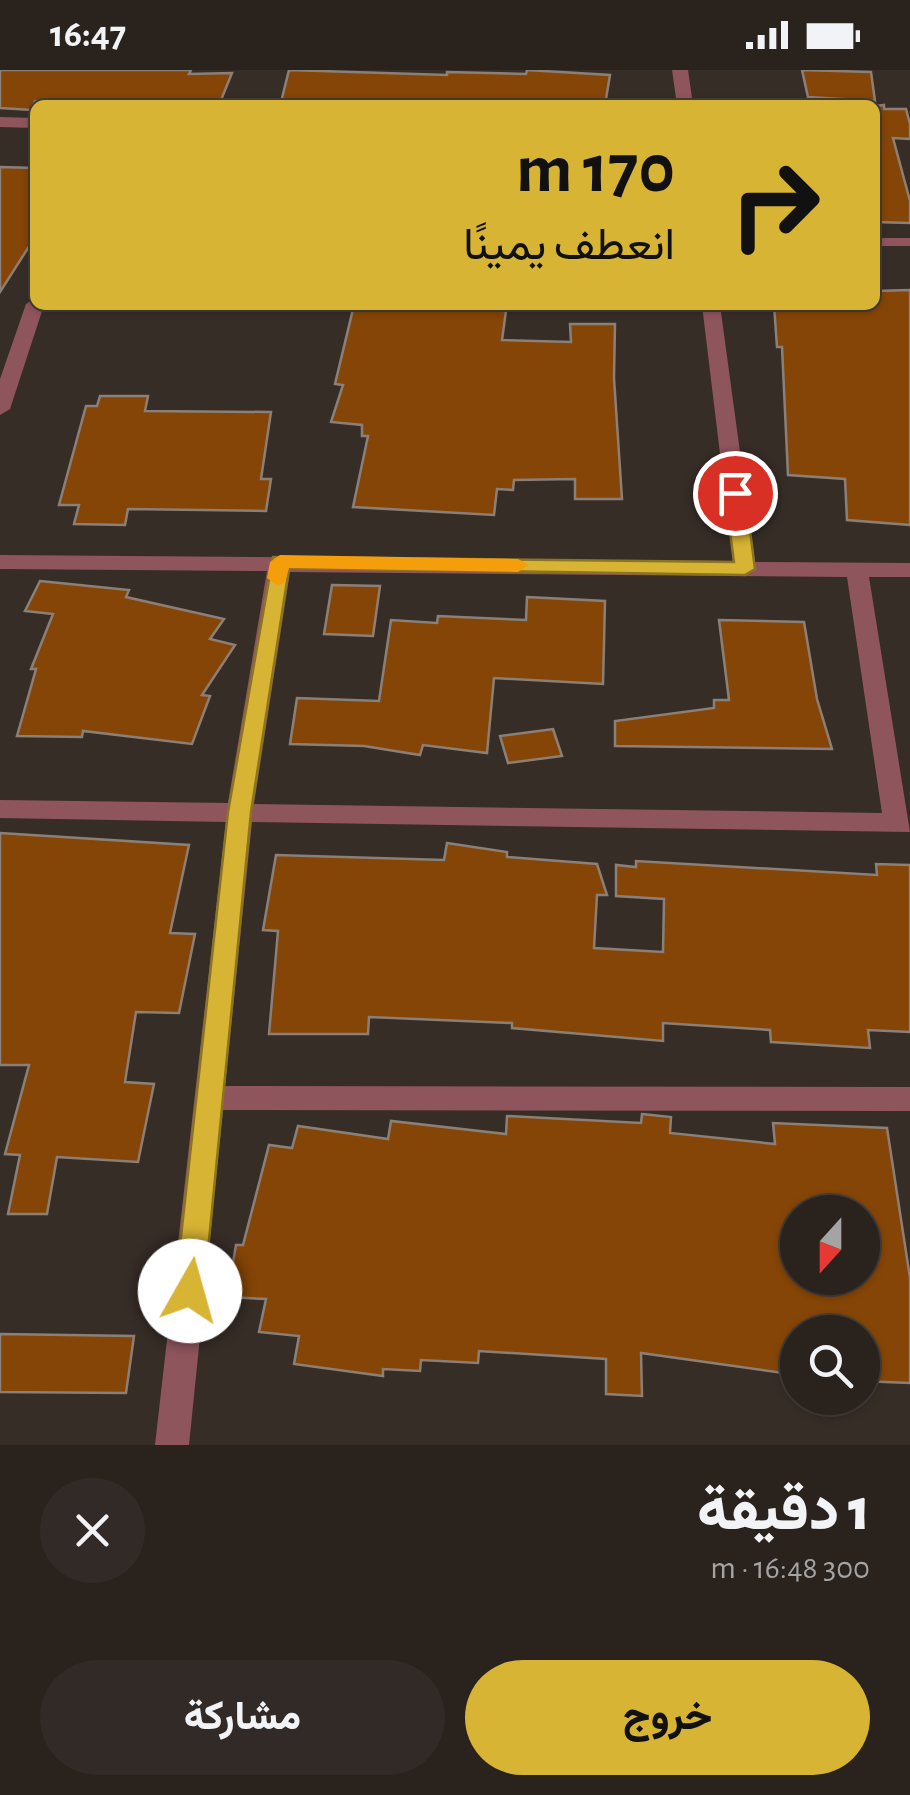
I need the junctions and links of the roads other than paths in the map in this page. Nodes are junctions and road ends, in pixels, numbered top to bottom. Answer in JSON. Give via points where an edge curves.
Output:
{"nodes":[{"id":1,"x":680,"y":70,"type":"edge"},
{"id":2,"x":683,"y":100,"type":"edge"},
{"id":3,"x":0,"y":122,"type":"edge"},
{"id":4,"x":30,"y":123,"type":"edge"},
{"id":5,"x":880,"y":242,"type":"edge"},
{"id":6,"x":910,"y":242,"type":"edge"},
{"id":7,"x":33,"y":310,"type":"edge"},
{"id":8,"x":711,"y":310,"type":"edge"},
{"id":9,"x":0,"y":409,"type":"edge"},
{"id":10,"x":0,"y":562,"type":"edge"},
{"id":11,"x":280,"y":562,"type":"junction"},
{"id":12,"x":745,"y":569,"type":"junction"},
{"id":13,"x":857,"y":570,"type":"junction"},
{"id":14,"x":910,"y":570,"type":"edge"},
{"id":15,"x":0,"y":809,"type":"edge"},
{"id":16,"x":240,"y":812,"type":"junction"},
{"id":17,"x":903,"y":823,"type":"edge"},
{"id":18,"x":212,"y":1098,"type":"junction"},
{"id":19,"x":910,"y":1099,"type":"edge"},
{"id":20,"x":172,"y":1445,"type":"edge"}],
"edges":[{"from":1,"to":2,"type":"street"},
{"from":3,"to":4,"type":"street"},
{"from":5,"to":6,"type":"lane"},
{"from":7,"to":9,"type":"street"},
{"from":8,"to":12,"type":"street"},
{"from":10,"to":11,"type":"street"},
{"from":11,"to":12,"type":"street"},
{"from":11,"to":16,"type":"street"},
{"from":12,"to":13,"type":"street"},
{"from":13,"to":14,"type":"street"},
{"from":13,"to":17,"type":"street"},
{"from":15,"to":16,"type":"street"},
{"from":16,"to":17,"type":"street"},
{"from":16,"to":18,"type":"street"},
{"from":18,"to":19,"type":"street"},
{"from":18,"to":20,"type":"street"}]}
